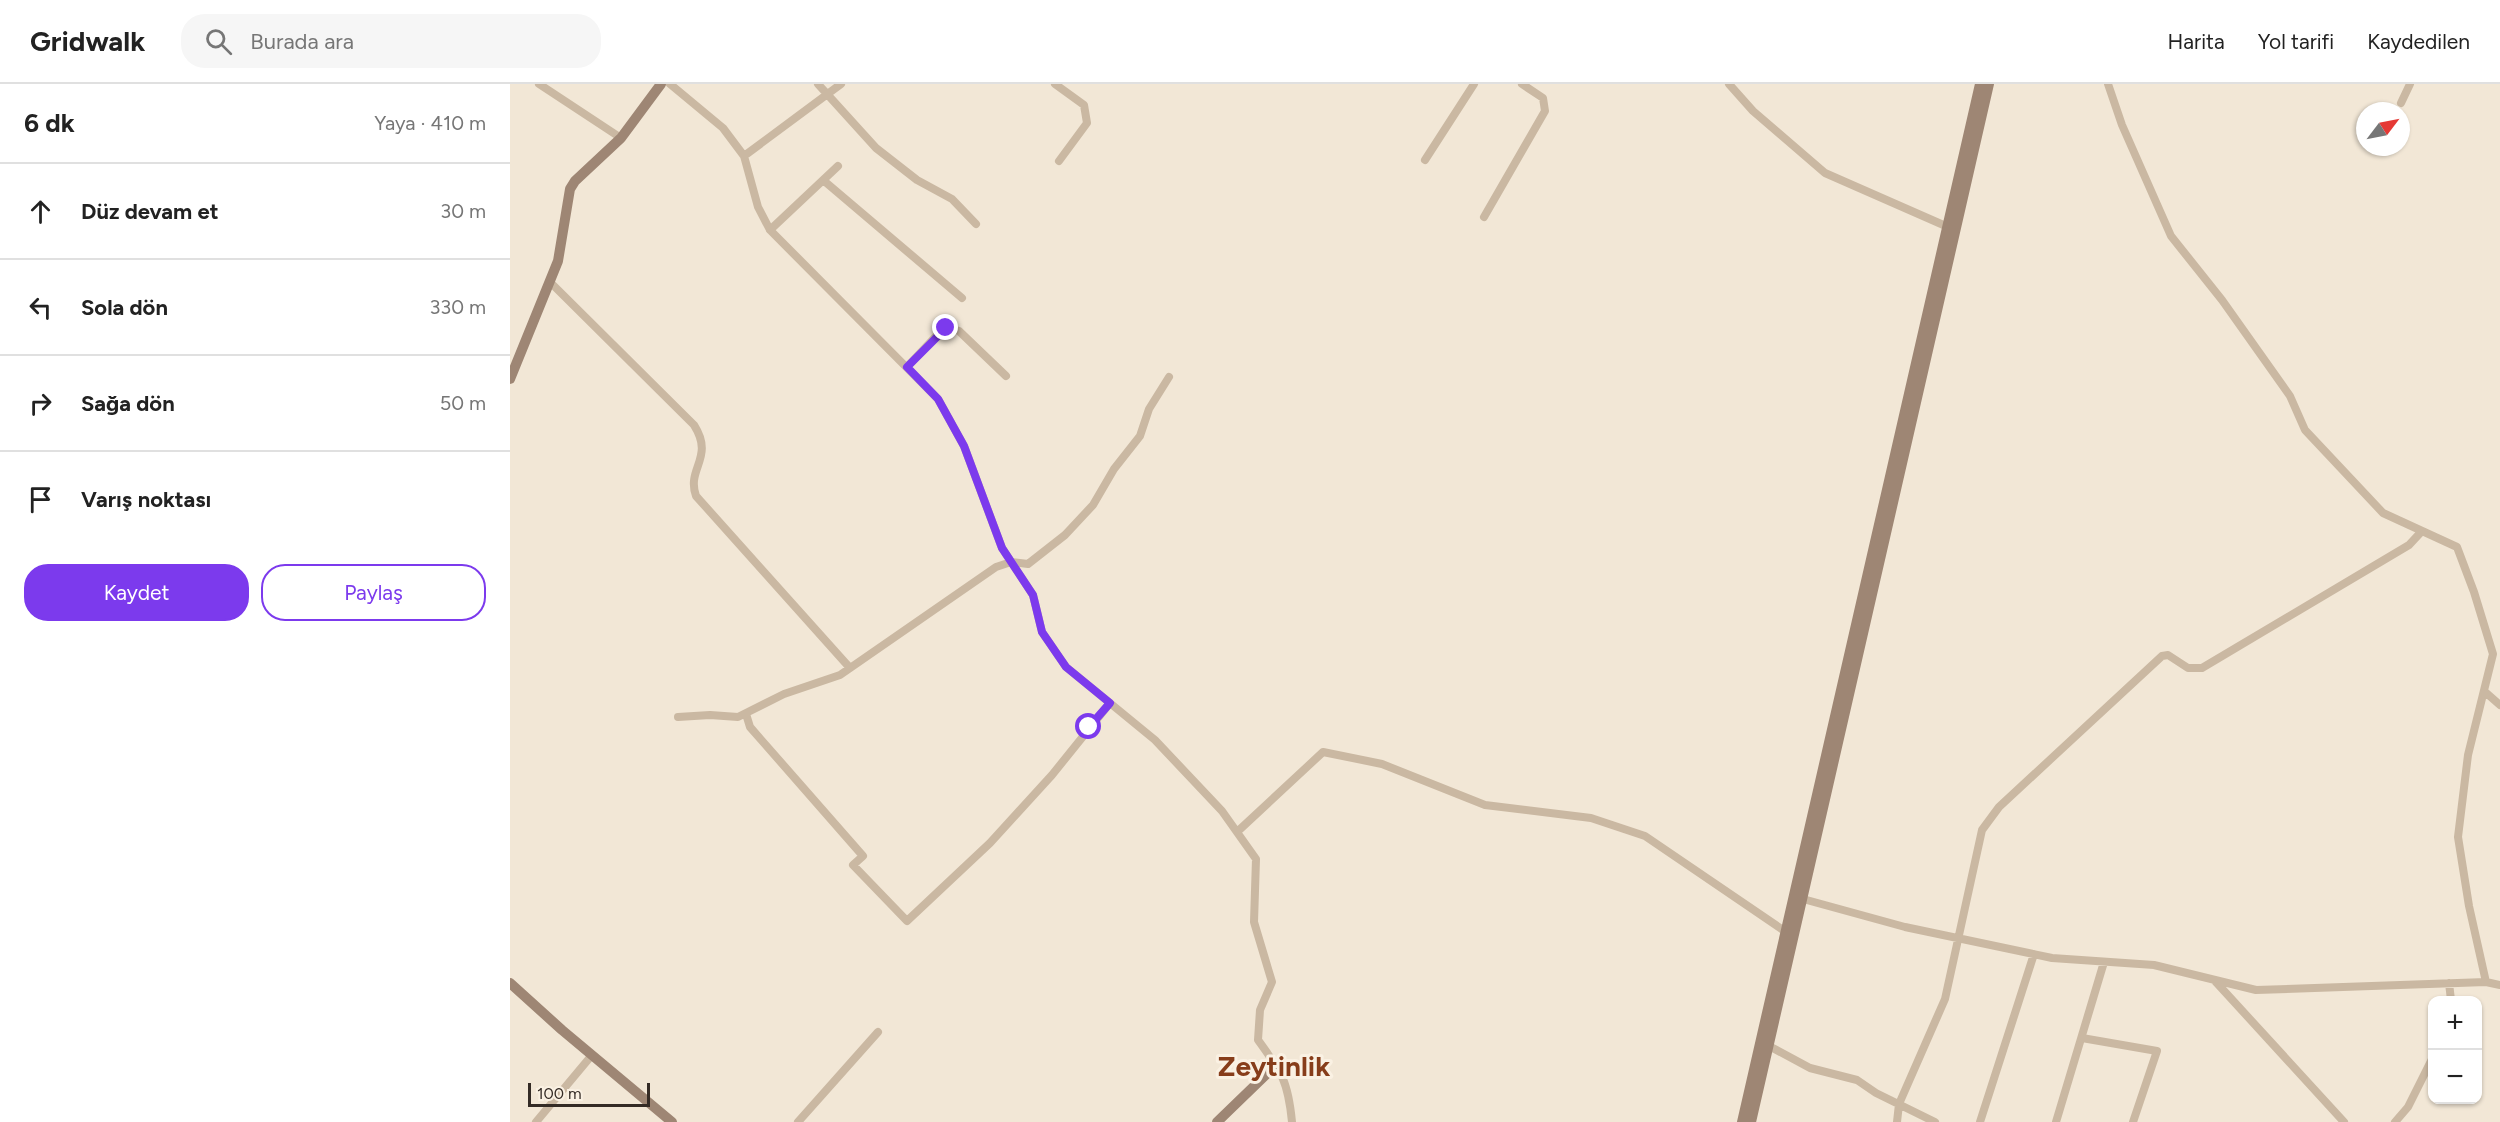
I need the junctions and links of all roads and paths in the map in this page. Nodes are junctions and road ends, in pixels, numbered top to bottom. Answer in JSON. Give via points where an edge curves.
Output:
{"nodes":[{"id":1,"x":539,"y":84,"type":"edge"},
{"id":2,"x":661,"y":84,"type":"edge"},
{"id":3,"x":670,"y":84,"type":"edge"},
{"id":4,"x":818,"y":84,"type":"edge"},
{"id":5,"x":841,"y":84,"type":"edge"},
{"id":6,"x":1055,"y":84,"type":"edge"},
{"id":7,"x":1474,"y":84,"type":"edge"},
{"id":8,"x":1522,"y":84,"type":"edge"},
{"id":9,"x":1729,"y":84,"type":"edge"},
{"id":10,"x":1980,"y":84,"type":"edge"},
{"id":11,"x":1989,"y":84,"type":"edge"},
{"id":12,"x":2108,"y":84,"type":"edge"},
{"id":13,"x":2410,"y":84,"type":"edge"},
{"id":14,"x":827,"y":92,"type":"junction"},
{"id":15,"x":2402,"y":102,"type":"edge"},
{"id":16,"x":621,"y":138,"type":"junction"},
{"id":17,"x":744,"y":156,"type":"junction"},
{"id":18,"x":1425,"y":160,"type":"dead end"},
{"id":19,"x":1059,"y":161,"type":"dead end"},
{"id":20,"x":838,"y":166,"type":"dead end"},
{"id":21,"x":824,"y":180,"type":"junction"},
{"id":22,"x":1484,"y":217,"type":"dead end"},
{"id":23,"x":976,"y":224,"type":"dead end"},
{"id":24,"x":1948,"y":227,"type":"junction"},
{"id":25,"x":770,"y":230,"type":"junction"},
{"id":26,"x":550,"y":282,"type":"junction"},
{"id":27,"x":962,"y":298,"type":"dead end"},
{"id":28,"x":907,"y":367,"type":"junction"},
{"id":29,"x":1006,"y":375,"type":"dead end"},
{"id":30,"x":1169,"y":377,"type":"dead end"},
{"id":31,"x":510,"y":379,"type":"edge"},
{"id":32,"x":2422,"y":531,"type":"junction"},
{"id":33,"x":1011,"y":562,"type":"junction"},
{"id":34,"x":850,"y":668,"type":"junction"},
{"id":35,"x":2484,"y":691,"type":"junction"},
{"id":36,"x":1110,"y":703,"type":"junction"},
{"id":37,"x":2500,"y":705,"type":"edge"},
{"id":38,"x":746,"y":714,"type":"junction"},
{"id":39,"x":678,"y":717,"type":"dead end"},
{"id":40,"x":1237,"y":832,"type":"junction"},
{"id":41,"x":1798,"y":898,"type":"junction"},
{"id":42,"x":1786,"y":932,"type":"junction"},
{"id":43,"x":1958,"y":936,"type":"junction"},
{"id":44,"x":2034,"y":954,"type":"junction"},
{"id":45,"x":2104,"y":962,"type":"junction"},
{"id":46,"x":2214,"y":980,"type":"junction"},
{"id":47,"x":2486,"y":982,"type":"junction"},
{"id":48,"x":510,"y":983,"type":"edge"},
{"id":49,"x":2450,"y":983,"type":"junction"},
{"id":50,"x":2500,"y":985,"type":"edge"},
{"id":51,"x":2451,"y":996,"type":"edge"},
{"id":52,"x":878,"y":1032,"type":"dead end"},
{"id":53,"x":2082,"y":1038,"type":"junction"},
{"id":54,"x":1769,"y":1046,"type":"junction"},
{"id":55,"x":592,"y":1055,"type":"junction"},
{"id":56,"x":1276,"y":1065,"type":"junction"},
{"id":57,"x":2428,"y":1069,"type":"edge"},
{"id":58,"x":1899,"y":1104,"type":"junction"},
{"id":59,"x":536,"y":1122,"type":"edge"},
{"id":60,"x":672,"y":1122,"type":"edge"},
{"id":61,"x":798,"y":1122,"type":"edge"},
{"id":62,"x":1217,"y":1122,"type":"edge"},
{"id":63,"x":1292,"y":1122,"type":"edge"},
{"id":64,"x":1742,"y":1122,"type":"edge"},
{"id":65,"x":1751,"y":1122,"type":"edge"},
{"id":66,"x":1897,"y":1122,"type":"edge"},
{"id":67,"x":1935,"y":1122,"type":"edge"},
{"id":68,"x":1980,"y":1122,"type":"edge"},
{"id":69,"x":2056,"y":1122,"type":"edge"},
{"id":70,"x":2133,"y":1122,"type":"edge"},
{"id":71,"x":2344,"y":1122,"type":"edge"},
{"id":72,"x":2395,"y":1122,"type":"edge"}],
"edges":[{"from":1,"to":16,"type":"street"},
{"from":2,"to":16,"type":"street"},
{"from":3,"to":17,"type":"street","via":[[723,128]]},
{"from":4,"to":14,"type":"street"},
{"from":5,"to":14,"type":"street"},
{"from":6,"to":19,"type":"street","via":[[1084,105],[1087,123]]},
{"from":7,"to":18,"type":"street"},
{"from":8,"to":22,"type":"street","via":[[1543,98],[1545,111]]},
{"from":9,"to":24,"type":"street","via":[[1825,173]]},
{"from":10,"to":24,"type":"street"},
{"from":11,"to":41,"type":"street"},
{"from":12,"to":32,"type":"street","via":[[2171,236],[2290,396],[2305,430],[2383,513]]},
{"from":13,"to":15,"type":"street"},
{"from":14,"to":17,"type":"street"},
{"from":14,"to":23,"type":"street","via":[[876,148],[916,180],[952,199]]},
{"from":16,"to":26,"type":"street","via":[[570,189],[562,243]]},
{"from":17,"to":25,"type":"street","via":[[758,207]]},
{"from":20,"to":21,"type":"street"},
{"from":21,"to":25,"type":"street"},
{"from":21,"to":27,"type":"street"},
{"from":24,"to":41,"type":"street"},
{"from":25,"to":28,"type":"street"},
{"from":26,"to":31,"type":"street"},
{"from":26,"to":34,"type":"street","via":[[694,425],[704,450],[694,482],[696,496]]},
{"from":28,"to":29,"type":"street","via":[[940,332],[950,328],[959,331]]},
{"from":28,"to":33,"type":"street","via":[[938,399],[964,446],[1002,548]]},
{"from":30,"to":33,"type":"street","via":[[1149,409],[1140,436],[1093,505],[1065,535],[1028,564]]},
{"from":32,"to":35,"type":"street","via":[[2457,547],[2493,654]]},
{"from":32,"to":43,"type":"street","via":[[2409,545],[2202,668],[2188,668],[2168,655],[2162,656],[1987,820]]},
{"from":33,"to":34,"type":"street","via":[[977,578]]},
{"from":33,"to":36,"type":"street","via":[[1033,595],[1042,632],[1066,667]]},
{"from":34,"to":38,"type":"street"},
{"from":35,"to":37,"type":"street"},
{"from":35,"to":47,"type":"street","via":[[2468,754],[2458,837]]},
{"from":36,"to":38,"type":"street","via":[[990,843],[907,921],[853,865],[863,856],[750,727]]},
{"from":36,"to":40,"type":"street","via":[[1155,740]]},
{"from":38,"to":39,"type":"street"},
{"from":40,"to":42,"type":"street","via":[[1323,752],[1382,764],[1485,805],[1591,818],[1644,836]]},
{"from":40,"to":56,"type":"street","via":[[1256,859],[1254,922],[1272,982],[1260,1010],[1258,1040]]},
{"from":41,"to":42,"type":"street"},
{"from":41,"to":43,"type":"street","via":[[1905,927]]},
{"from":41,"to":54,"type":"street"},
{"from":42,"to":64,"type":"street"},
{"from":43,"to":44,"type":"street"},
{"from":43,"to":58,"type":"street","via":[[1945,999]]},
{"from":44,"to":45,"type":"street"},
{"from":44,"to":68,"type":"street"},
{"from":45,"to":46,"type":"street","via":[[2154,965]]},
{"from":45,"to":53,"type":"street"},
{"from":46,"to":49,"type":"street","via":[[2256,990]]},
{"from":46,"to":71,"type":"street"},
{"from":47,"to":49,"type":"street"},
{"from":47,"to":50,"type":"street"},
{"from":48,"to":55,"type":"street"},
{"from":49,"to":51,"type":"street"},
{"from":52,"to":61,"type":"street"},
{"from":53,"to":69,"type":"street"},
{"from":53,"to":70,"type":"street","via":[[2157,1051]]},
{"from":54,"to":58,"type":"street","via":[[1810,1068],[1857,1080]]},
{"from":54,"to":65,"type":"street"},
{"from":55,"to":59,"type":"street"},
{"from":55,"to":60,"type":"street"},
{"from":56,"to":62,"type":"street"},
{"from":56,"to":63,"type":"street","via":[[1288,1089]]},
{"from":57,"to":72,"type":"street","via":[[2408,1107]]},
{"from":58,"to":66,"type":"street"},
{"from":58,"to":67,"type":"street"}]}
